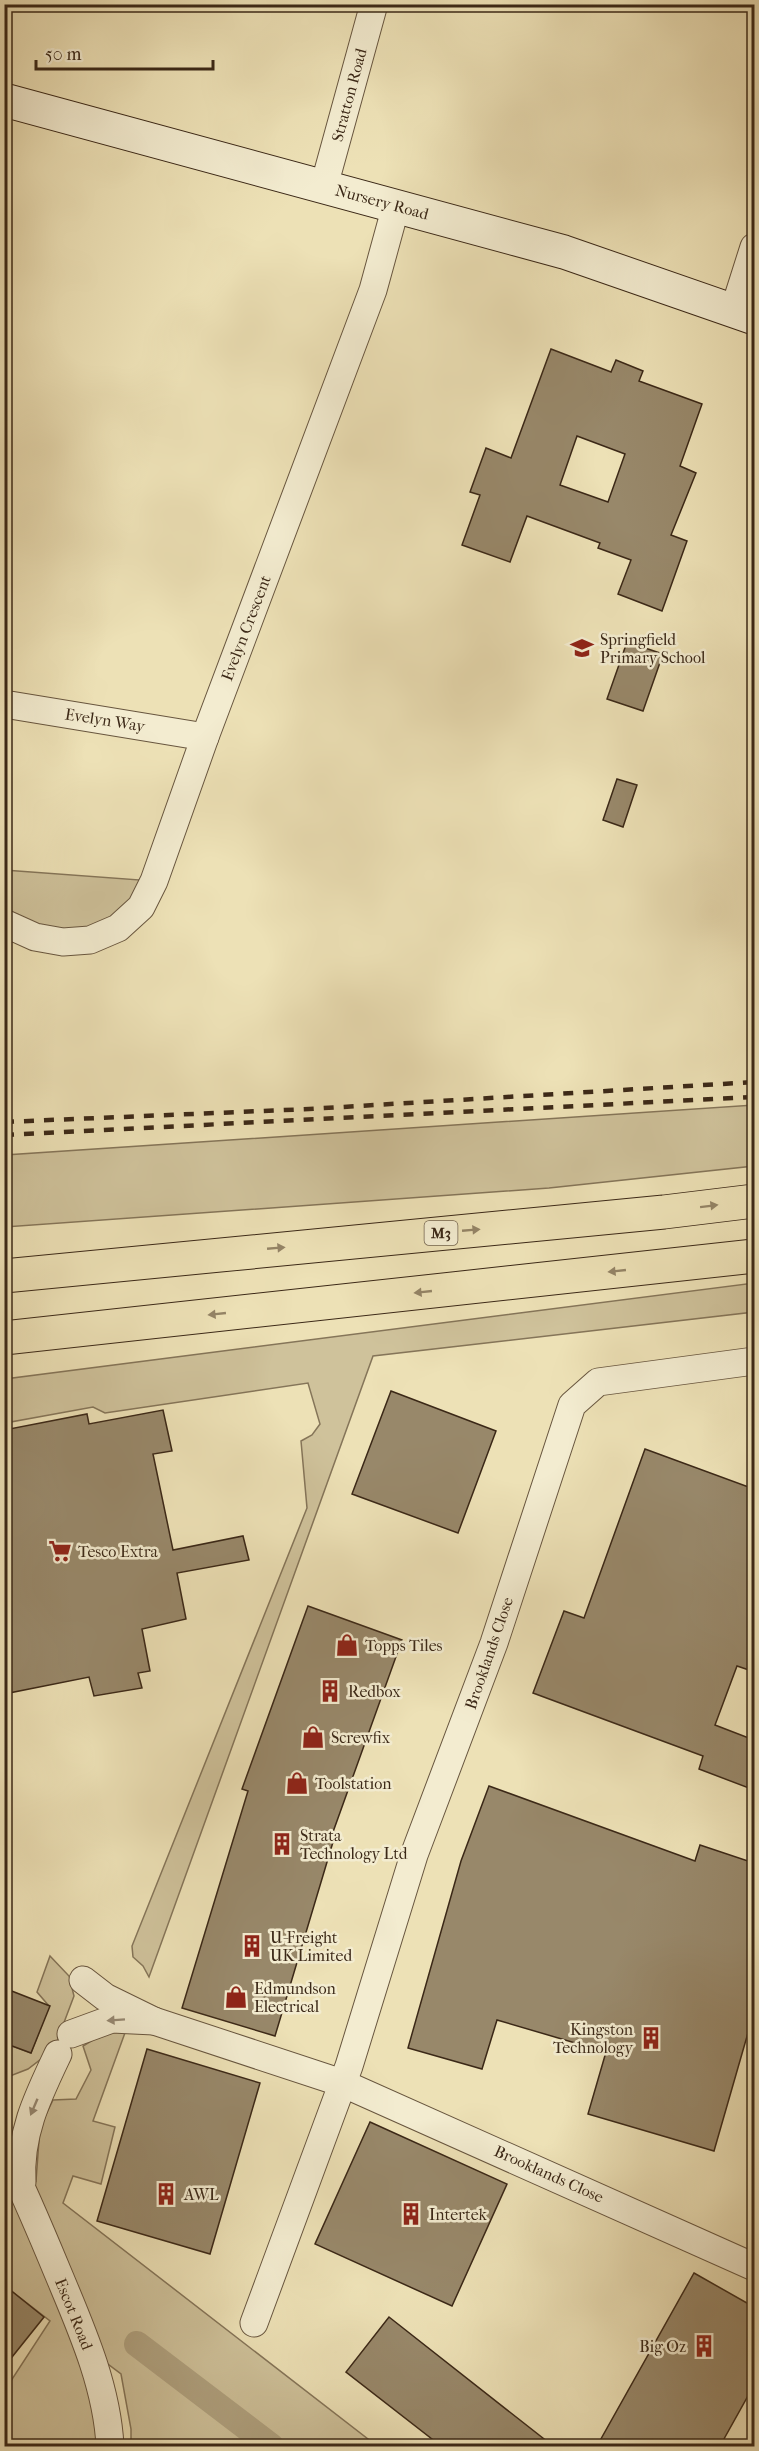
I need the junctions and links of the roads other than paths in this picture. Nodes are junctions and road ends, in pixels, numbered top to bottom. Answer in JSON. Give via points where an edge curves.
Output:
{"nodes":[{"id":1,"x":374,"y":4,"type":"edge"},
{"id":2,"x":4,"y":100,"type":"edge"},
{"id":3,"x":324,"y":186,"type":"junction"},
{"id":4,"x":396,"y":206,"type":"junction"},
{"id":5,"x":754,"y":247,"type":"edge"},
{"id":6,"x":744,"y":314,"type":"edge"},
{"id":7,"x":4,"y":704,"type":"edge"},
{"id":8,"x":205,"y":737,"type":"junction"},
{"id":9,"x":4,"y":923,"type":"edge"},
{"id":10,"x":754,"y":1201,"type":"edge"},
{"id":11,"x":754,"y":1256,"type":"edge"},
{"id":12,"x":145,"y":1262,"type":"junction"},
{"id":13,"x":4,"y":1264,"type":"edge"},
{"id":14,"x":4,"y":1276,"type":"edge"},
{"id":15,"x":4,"y":1338,"type":"edge"},
{"id":16,"x":754,"y":1361,"type":"edge"},
{"id":17,"x":83,"y":1980,"type":"dead end"},
{"id":18,"x":154,"y":2021,"type":"junction"},
{"id":19,"x":342,"y":2083,"type":"junction"},
{"id":20,"x":4,"y":2151,"type":"edge"},
{"id":21,"x":22,"y":2187,"type":"junction"},
{"id":22,"x":754,"y":2267,"type":"edge"},
{"id":23,"x":254,"y":2323,"type":"dead end"},
{"id":24,"x":110,"y":2446,"type":"edge"}],
"edges":[{"from":1,"to":3,"type":"street","name":"Stratton Road"},
{"from":2,"to":3,"type":"street","name":"Nursery Road"},
{"from":3,"to":4,"type":"street","name":"Nursery Road"},
{"from":4,"to":6,"type":"street","name":"Nursery Road","via":[[564,252]]},
{"from":4,"to":8,"type":"street","name":"Evelyn Crescent","via":[[373,290]]},
{"from":5,"to":6,"type":"street"},
{"from":7,"to":8,"type":"street","name":"Evelyn Way"},
{"from":8,"to":9,"type":"street","name":"Evelyn Crescent","via":[[154,881],[141,907],[118,928],[90,940],[63,942],[35,937]]},
{"from":12,"to":10,"type":"highway","number":"M3","one_way":true},
{"from":11,"to":15,"type":"highway","one_way":true},
{"from":12,"to":13,"type":"highway","number":"M3"},
{"from":12,"to":14,"type":"highway","number":"M3"},
{"from":16,"to":19,"type":"street","name":"Brooklands Close","via":[[598,1382],[572,1405],[494,1643],[414,1855]]},
{"from":17,"to":18,"type":"street","via":[[105,1997]]},
{"from":18,"to":19,"type":"street","name":"Brooklands Close"},
{"from":18,"to":21,"type":"street","name":"Escot Road","one_way":true,"via":[[112,2019],[65,2044],[26,2125],[20,2157]]},
{"from":19,"to":22,"type":"street","name":"Brooklands Close"},
{"from":19,"to":23,"type":"street","name":"Brooklands Close"},
{"from":20,"to":21,"type":"street","name":"Escot Road"},
{"from":21,"to":24,"type":"street","name":"Escot Road","via":[[88,2344],[109,2420]]}]}
